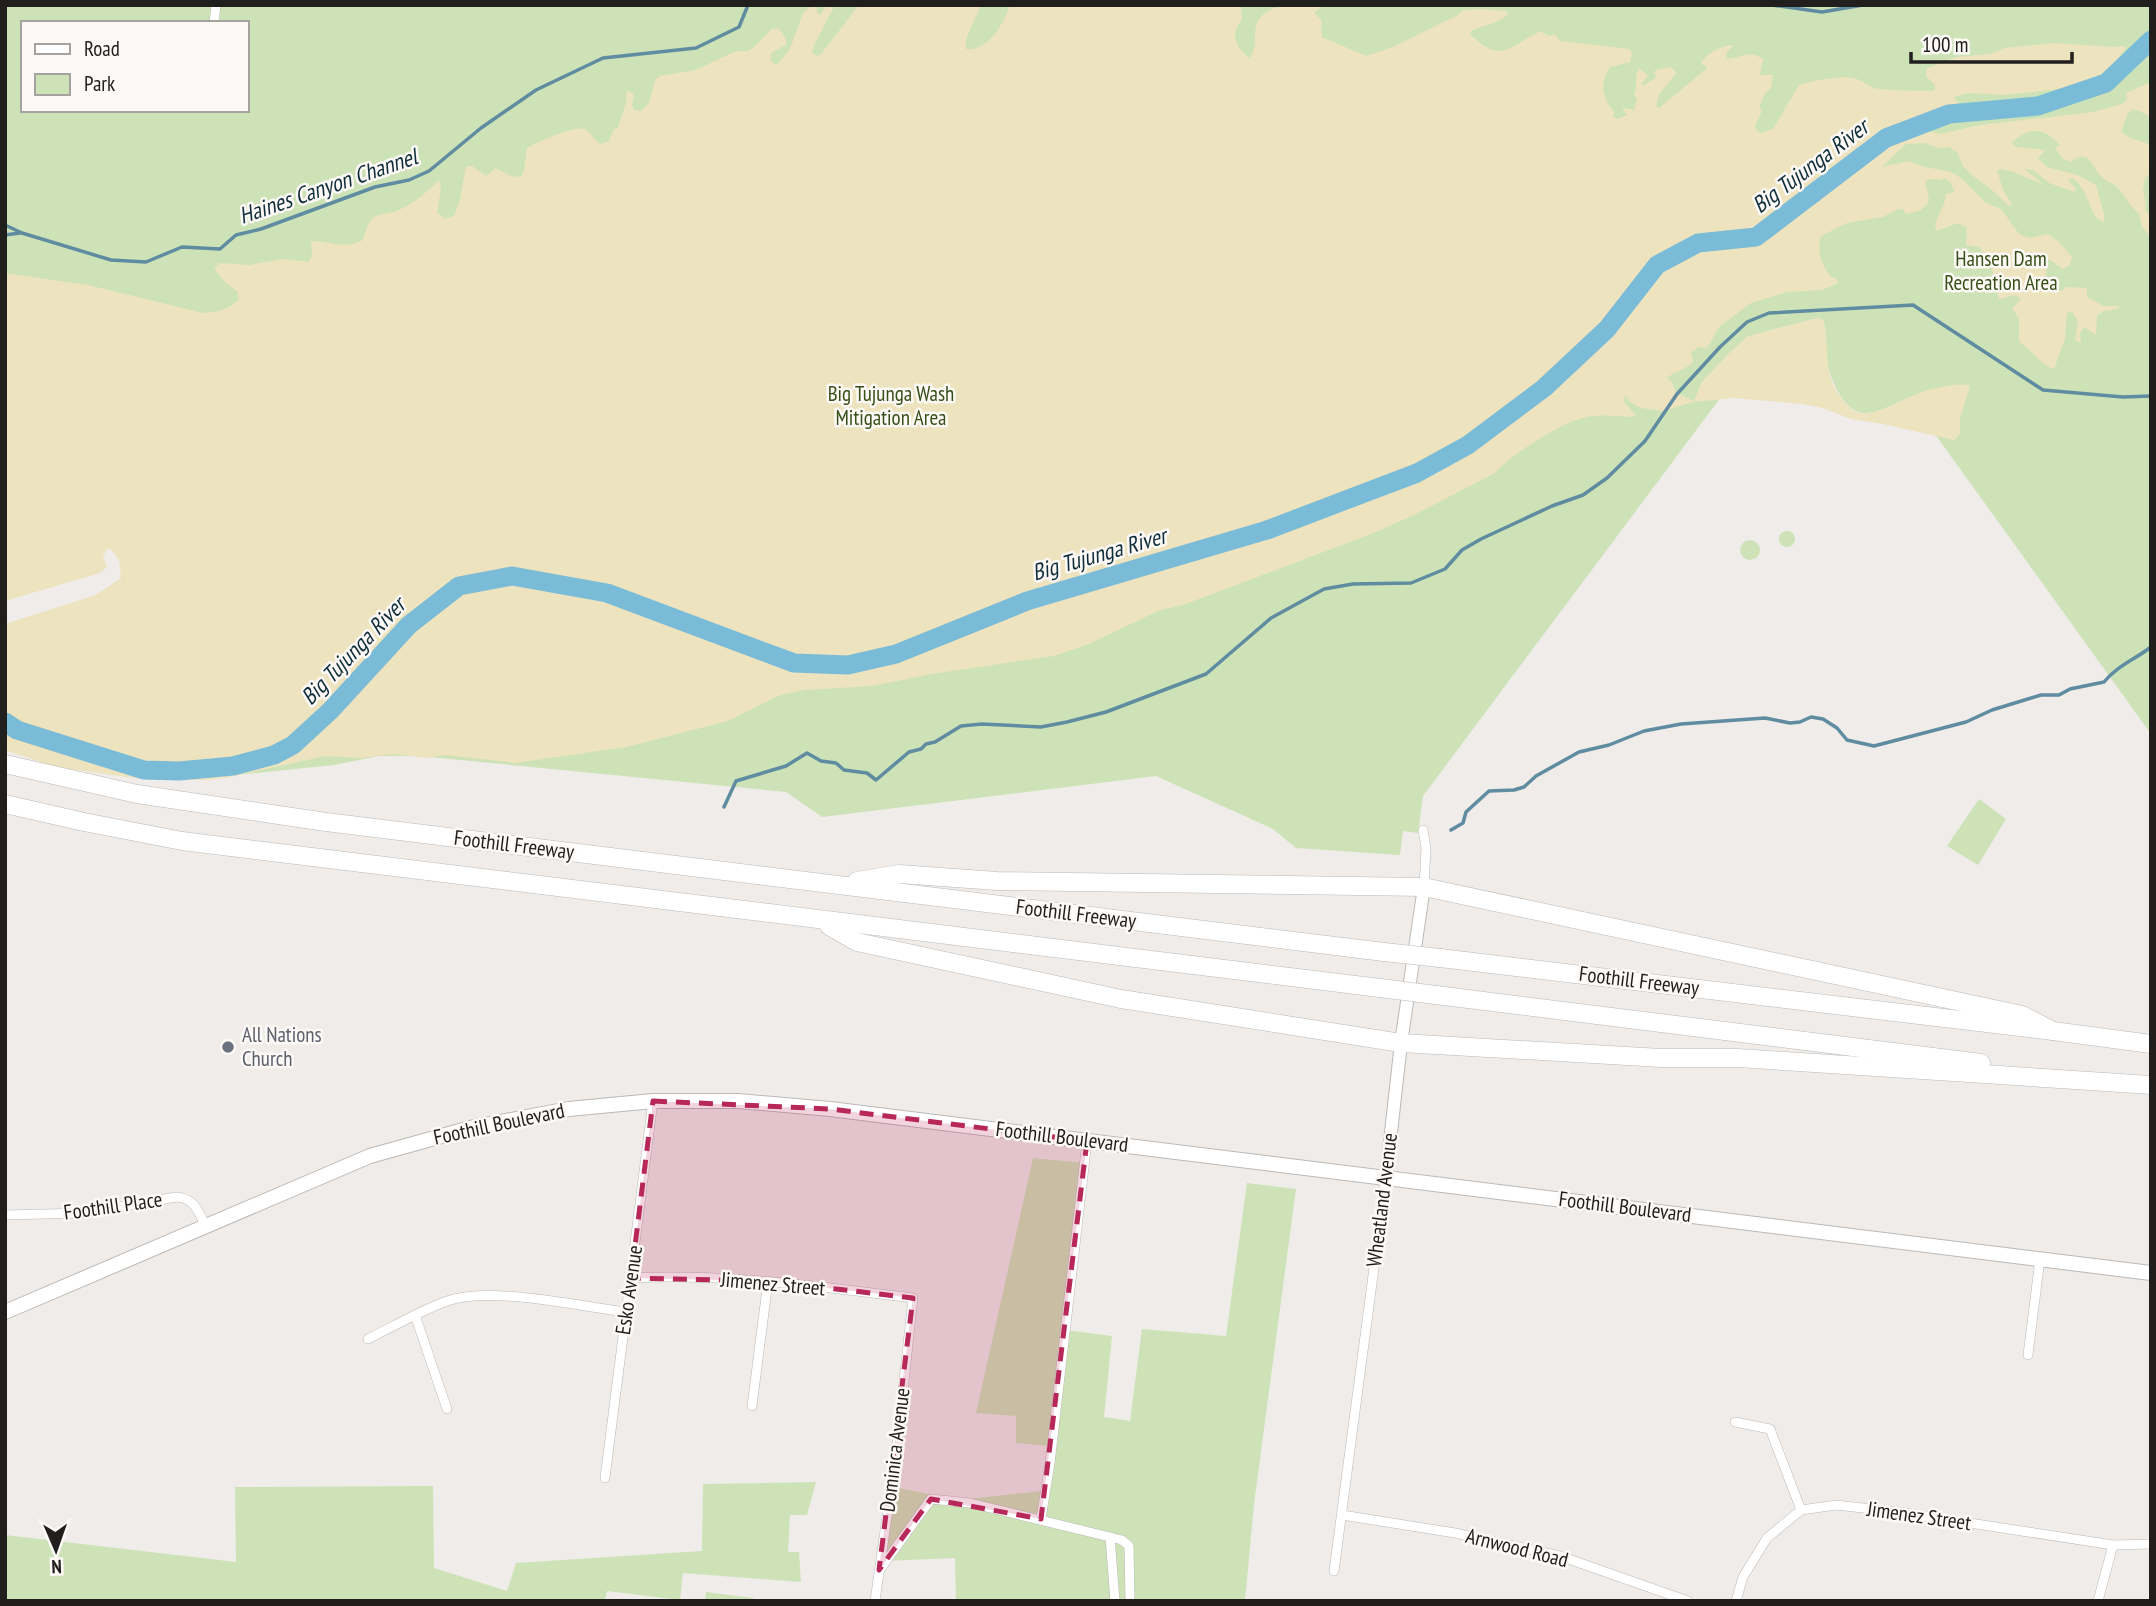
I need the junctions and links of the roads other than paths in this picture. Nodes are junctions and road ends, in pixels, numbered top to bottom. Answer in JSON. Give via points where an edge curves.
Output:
{"nodes":[{"id":1,"x":5,"y":764,"type":"edge"},
{"id":2,"x":5,"y":804,"type":"edge"},
{"id":3,"x":1423,"y":830,"type":"dead end"},
{"id":4,"x":834,"y":884,"type":"junction"},
{"id":5,"x":1424,"y":887,"type":"junction"},
{"id":6,"x":820,"y":920,"type":"junction"},
{"id":7,"x":2053,"y":1031,"type":"junction"},
{"id":8,"x":1401,"y":1043,"type":"junction"},
{"id":9,"x":2151,"y":1044,"type":"edge"},
{"id":10,"x":2151,"y":1085,"type":"edge"},
{"id":11,"x":653,"y":1101,"type":"junction"},
{"id":12,"x":1087,"y":1140,"type":"junction"},
{"id":13,"x":1386,"y":1177,"type":"junction"},
{"id":14,"x":5,"y":1215,"type":"edge"},
{"id":15,"x":205,"y":1225,"type":"junction"},
{"id":16,"x":2040,"y":1259,"type":"junction"},
{"id":17,"x":2151,"y":1273,"type":"edge"},
{"id":18,"x":631,"y":1278,"type":"junction"},
{"id":19,"x":768,"y":1281,"type":"junction"},
{"id":20,"x":913,"y":1298,"type":"joint"},
{"id":21,"x":5,"y":1312,"type":"edge"},
{"id":22,"x":625,"y":1312,"type":"junction"},
{"id":23,"x":415,"y":1315,"type":"junction"},
{"id":24,"x":368,"y":1339,"type":"dead end"},
{"id":25,"x":2028,"y":1355,"type":"dead end"},
{"id":26,"x":752,"y":1406,"type":"dead end"},
{"id":27,"x":447,"y":1409,"type":"dead end"},
{"id":28,"x":1735,"y":1422,"type":"dead end"},
{"id":29,"x":605,"y":1478,"type":"dead end"},
{"id":30,"x":1801,"y":1510,"type":"junction"},
{"id":31,"x":1342,"y":1515,"type":"junction"},
{"id":32,"x":1041,"y":1519,"type":"junction"},
{"id":33,"x":1110,"y":1536,"type":"junction"},
{"id":34,"x":2151,"y":1544,"type":"edge"},
{"id":35,"x":2113,"y":1545,"type":"junction"},
{"id":36,"x":879,"y":1570,"type":"junction"},
{"id":37,"x":1334,"y":1571,"type":"dead end"},
{"id":38,"x":875,"y":1601,"type":"edge"},
{"id":39,"x":1115,"y":1601,"type":"edge"},
{"id":40,"x":1130,"y":1601,"type":"edge"},
{"id":41,"x":1688,"y":1601,"type":"edge"},
{"id":42,"x":1736,"y":1601,"type":"edge"},
{"id":43,"x":2098,"y":1601,"type":"edge"}],
"edges":[{"from":1,"to":4,"type":"highway","name":"Foothill Freeway","via":[[137,794],[326,822]]},
{"from":2,"to":6,"type":"highway","name":"Foothill Freeway","via":[[132,832],[236,848]]},
{"from":3,"to":5,"type":"street","name":"Wheatland Avenue"},
{"from":4,"to":5,"type":"highway","via":[[899,874],[997,881]]},
{"from":4,"to":7,"type":"highway","name":"Foothill Freeway","bridge":true},
{"from":5,"to":7,"type":"highway","via":[[2022,1015]]},
{"from":5,"to":8,"type":"street","name":"Wheatland Avenue"},
{"from":6,"to":8,"type":"highway","via":[[857,942],[1121,999]]},
{"from":6,"to":10,"type":"highway","name":"Foothill Freeway","bridge":true},
{"from":7,"to":9,"type":"highway","name":"Foothill Freeway"},
{"from":8,"to":10,"type":"highway","via":[[1738,1058]]},
{"from":8,"to":13,"type":"street","name":"Wheatland Avenue"},
{"from":11,"to":12,"type":"main road","name":"Foothill Boulevard","via":[[725,1100],[817,1107]]},
{"from":11,"to":15,"type":"main road","name":"Foothill Boulevard","via":[[537,1114],[444,1134],[370,1156]]},
{"from":11,"to":18,"type":"street","name":"Esko Avenue"},
{"from":12,"to":13,"type":"main road","name":"Foothill Boulevard"},
{"from":12,"to":32,"type":"street"},
{"from":13,"to":16,"type":"main road","name":"Foothill Boulevard"},
{"from":13,"to":31,"type":"street","name":"Wheatland Avenue"},
{"from":14,"to":15,"type":"street","name":"Foothill Place","via":[[85,1213],[176,1197],[196,1205]]},
{"from":15,"to":21,"type":"main road","name":"Foothill Boulevard"},
{"from":16,"to":17,"type":"main road","name":"Foothill Boulevard"},
{"from":16,"to":25,"type":"street"},
{"from":18,"to":19,"type":"street","name":"Jimenez Street"},
{"from":18,"to":22,"type":"street","name":"Esko Avenue"},
{"from":19,"to":20,"type":"street","name":"Jimenez Street"},
{"from":19,"to":26,"type":"street"},
{"from":20,"to":36,"type":"street","name":"Dominica Avenue"},
{"from":22,"to":23,"type":"street","via":[[489,1296],[446,1301]]},
{"from":22,"to":29,"type":"street","name":"Esko Avenue"},
{"from":23,"to":24,"type":"street"},
{"from":23,"to":27,"type":"street"},
{"from":28,"to":30,"type":"street","via":[[1770,1429]]},
{"from":30,"to":35,"type":"street","name":"Jimenez Street","via":[[1836,1505]]},
{"from":30,"to":42,"type":"street","via":[[1767,1538],[1743,1577]]},
{"from":31,"to":37,"type":"street","name":"Wheatland Avenue"},
{"from":31,"to":41,"type":"street","name":"Arnwood Road","via":[[1560,1556]]},
{"from":32,"to":33,"type":"street"},
{"from":32,"to":36,"type":"street","via":[[930,1499]]},
{"from":33,"to":39,"type":"street"},
{"from":33,"to":40,"type":"street","via":[[1129,1546]]},
{"from":34,"to":35,"type":"street","name":"Jimenez Street"},
{"from":35,"to":43,"type":"street"},
{"from":36,"to":38,"type":"street","name":"Dominica Avenue"}]}
